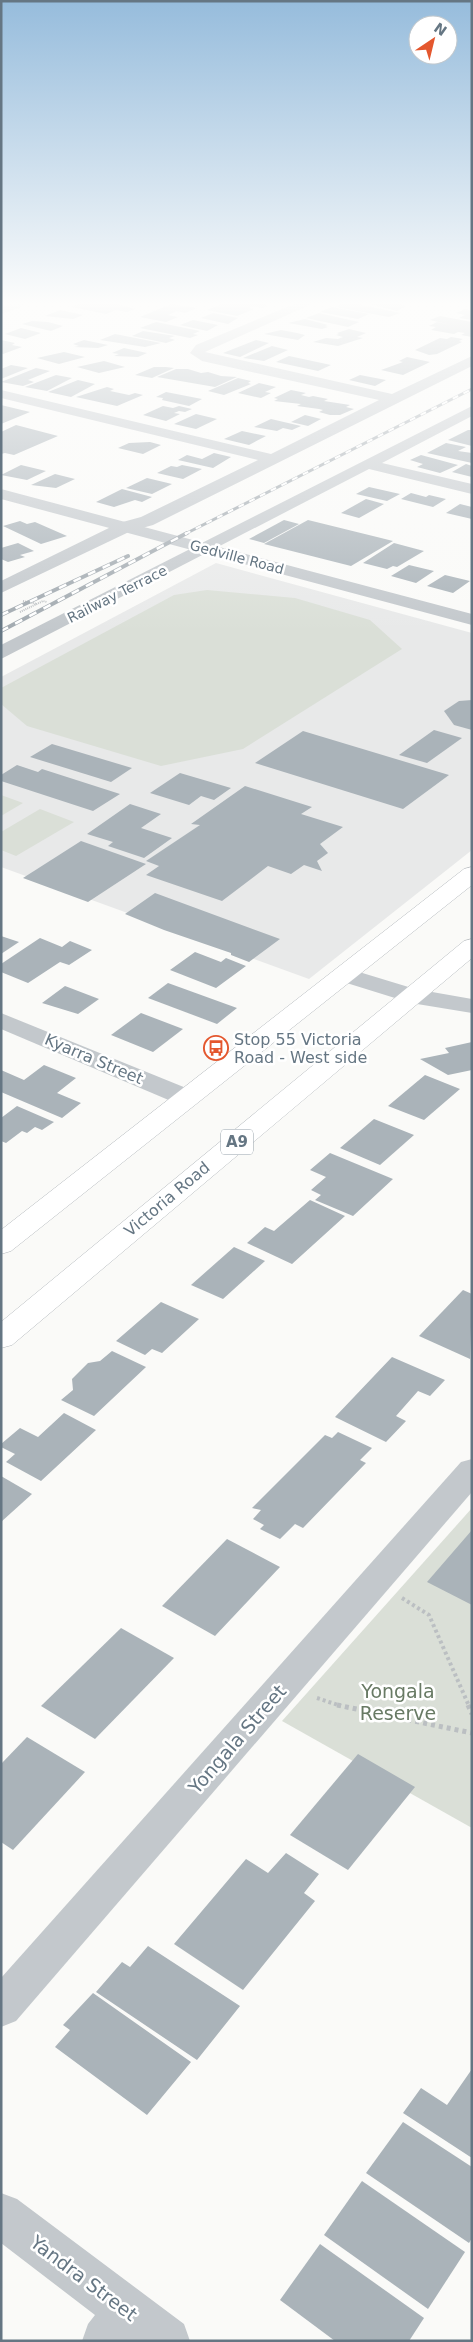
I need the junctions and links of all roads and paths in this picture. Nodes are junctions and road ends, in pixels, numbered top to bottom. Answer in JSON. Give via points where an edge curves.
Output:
{"nodes":[{"id":1,"x":82,"y":413,"type":"edge"},
{"id":2,"x":365,"y":413,"type":"edge"},
{"id":3,"x":466,"y":413,"type":"edge"},
{"id":4,"x":274,"y":459,"type":"junction"},
{"id":5,"x":367,"y":464,"type":"junction"},
{"id":6,"x":472,"y":489,"type":"edge"},
{"id":7,"x":1,"y":494,"type":"edge"},
{"id":8,"x":125,"y":527,"type":"junction"},
{"id":9,"x":204,"y":548,"type":"junction"},
{"id":10,"x":5,"y":583,"type":"edge"},
{"id":11,"x":472,"y":620,"type":"edge"},
{"id":12,"x":1,"y":653,"type":"edge"},
{"id":13,"x":472,"y":874,"type":"edge"},
{"id":14,"x":472,"y":946,"type":"edge"},
{"id":15,"x":346,"y":975,"type":"junction"},
{"id":16,"x":411,"y":996,"type":"junction"},
{"id":17,"x":472,"y":1006,"type":"edge"},
{"id":18,"x":1,"y":1020,"type":"edge"},
{"id":19,"x":187,"y":1098,"type":"junction"},
{"id":20,"x":1,"y":1245,"type":"edge"},
{"id":21,"x":1,"y":1338,"type":"edge"},
{"id":22,"x":472,"y":1470,"type":"edge"},
{"id":23,"x":395,"y":1594,"type":"dead end"},
{"id":24,"x":315,"y":1697,"type":"dead end"},
{"id":25,"x":472,"y":1714,"type":"edge"},
{"id":26,"x":472,"y":1733,"type":"edge"},
{"id":27,"x":1,"y":2008,"type":"edge"},
{"id":28,"x":1,"y":2215,"type":"edge"},
{"id":29,"x":116,"y":2326,"type":"edge"},
{"id":30,"x":167,"y":2341,"type":"edge"}],
"edges":[{"from":1,"to":4,"type":"street"},
{"from":2,"to":4,"type":"street"},
{"from":3,"to":5,"type":"street","name":"Railway Terrace"},
{"from":4,"to":8,"type":"street","via":[[143,523]]},
{"from":5,"to":6,"type":"street"},
{"from":5,"to":9,"type":"street","name":"Railway Terrace"},
{"from":7,"to":8,"type":"street","name":"Gedville Road"},
{"from":8,"to":9,"type":"street","name":"Gedville Road"},
{"from":8,"to":10,"type":"street"},
{"from":9,"to":11,"type":"street","name":"Gedville Road"},
{"from":9,"to":12,"type":"street","name":"Railway Terrace"},
{"from":13,"to":15,"type":"highway"},
{"from":14,"to":16,"type":"highway","name":"Victoria Road","number":"A9"},
{"from":15,"to":16,"type":"street"},
{"from":15,"to":19,"type":"highway"},
{"from":16,"to":17,"type":"street"},
{"from":16,"to":21,"type":"highway","name":"Victoria Road","number":"A9"},
{"from":18,"to":19,"type":"street","name":"Kyarra Street"},
{"from":19,"to":20,"type":"highway"},
{"from":22,"to":27,"type":"street","name":"Yongala Street"},
{"from":23,"to":25,"type":"path","via":[[429,1614]]},
{"from":24,"to":26,"type":"path","via":[[350,1710]]},
{"from":28,"to":29,"type":"street","name":"Yandra Street"},
{"from":29,"to":30,"type":"street","name":"Yandra Street"}]}
